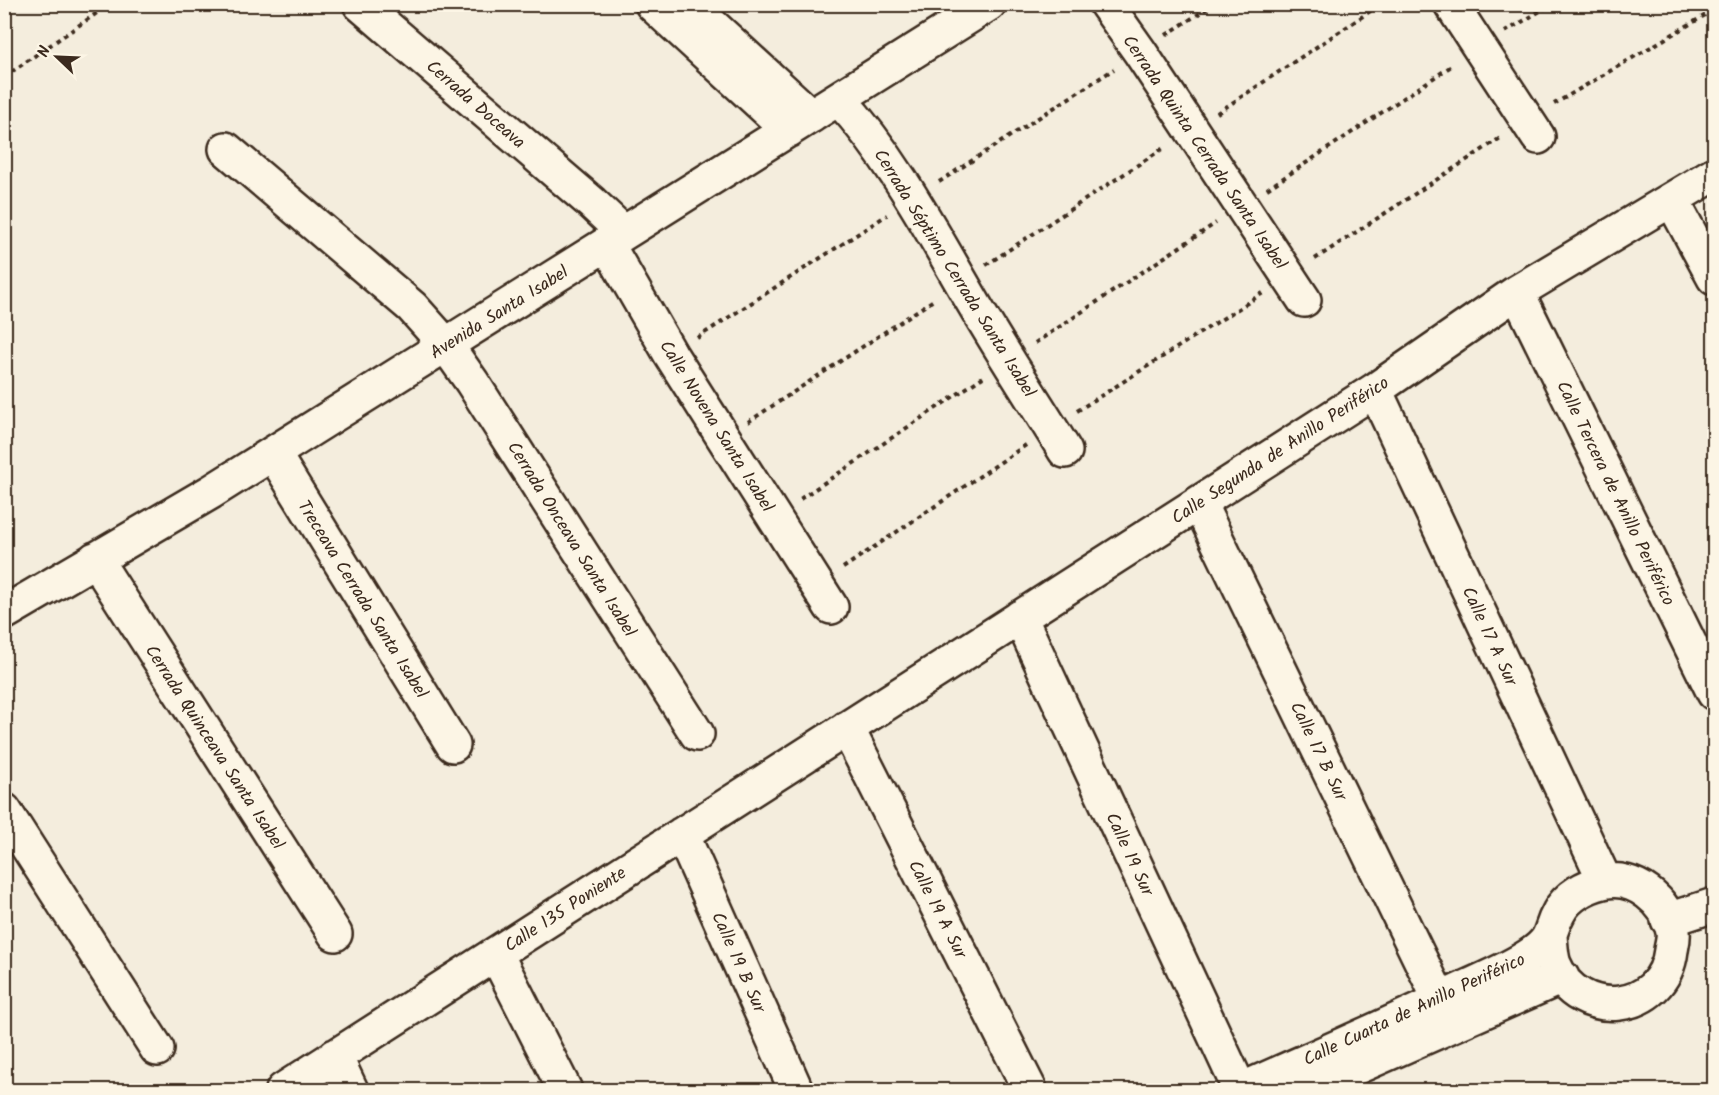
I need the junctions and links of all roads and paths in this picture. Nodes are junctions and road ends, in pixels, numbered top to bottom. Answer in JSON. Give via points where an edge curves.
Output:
{"nodes":[{"id":1,"x":110,"y":4,"type":"edge"},
{"id":2,"x":360,"y":4,"type":"edge"},
{"id":3,"x":652,"y":4,"type":"edge"},
{"id":4,"x":688,"y":4,"type":"edge"},
{"id":5,"x":989,"y":4,"type":"edge"},
{"id":6,"x":1106,"y":4,"type":"edge"},
{"id":7,"x":1214,"y":4,"type":"edge"},
{"id":8,"x":1382,"y":4,"type":"edge"},
{"id":9,"x":1451,"y":4,"type":"edge"},
{"id":10,"x":1552,"y":4,"type":"edge"},
{"id":11,"x":1479,"y":47,"type":"junction"},
{"id":12,"x":1140,"y":52,"type":"junction"},
{"id":13,"x":4,"y":77,"type":"edge"},
{"id":14,"x":839,"y":99,"type":"junction"},
{"id":15,"x":800,"y":123,"type":"junction"},
{"id":16,"x":1191,"y":130,"type":"junction"},
{"id":17,"x":1538,"y":137,"type":"dead end"},
{"id":18,"x":226,"y":149,"type":"dead end"},
{"id":19,"x":1714,"y":174,"type":"edge"},
{"id":20,"x":912,"y":200,"type":"junction"},
{"id":21,"x":1672,"y":200,"type":"junction"},
{"id":22,"x":1241,"y":206,"type":"junction"},
{"id":23,"x":615,"y":238,"type":"junction"},
{"id":24,"x":1714,"y":278,"type":"edge"},
{"id":25,"x":961,"y":282,"type":"junction"},
{"id":26,"x":1517,"y":292,"type":"junction"},
{"id":27,"x":1304,"y":300,"type":"dead end"},
{"id":28,"x":446,"y":345,"type":"junction"},
{"id":29,"x":671,"y":355,"type":"junction"},
{"id":30,"x":1007,"y":361,"type":"junction"},
{"id":31,"x":1375,"y":390,"type":"junction"},
{"id":32,"x":725,"y":437,"type":"junction"},
{"id":33,"x":1065,"y":451,"type":"dead end"},
{"id":34,"x":273,"y":453,"type":"junction"},
{"id":35,"x":1199,"y":503,"type":"junction"},
{"id":36,"x":774,"y":516,"type":"junction"},
{"id":37,"x":95,"y":559,"type":"junction"},
{"id":38,"x":831,"y":606,"type":"dead end"},
{"id":39,"x":4,"y":613,"type":"edge"},
{"id":40,"x":1020,"y":617,"type":"junction"},
{"id":41,"x":1714,"y":693,"type":"edge"},
{"id":42,"x":847,"y":728,"type":"junction"},
{"id":43,"x":697,"y":734,"type":"dead end"},
{"id":44,"x":453,"y":744,"type":"dead end"},
{"id":45,"x":4,"y":810,"type":"edge"},
{"id":46,"x":682,"y":834,"type":"junction"},
{"id":47,"x":1605,"y":881,"type":"junction"},
{"id":48,"x":1714,"y":905,"type":"edge"},
{"id":49,"x":1668,"y":920,"type":"junction"},
{"id":50,"x":335,"y":934,"type":"dead end"},
{"id":51,"x":1550,"y":937,"type":"junction"},
{"id":52,"x":496,"y":954,"type":"junction"},
{"id":53,"x":1562,"y":977,"type":"junction"},
{"id":54,"x":1440,"y":1000,"type":"junction"},
{"id":55,"x":157,"y":1049,"type":"dead end"},
{"id":56,"x":335,"y":1056,"type":"junction"},
{"id":57,"x":283,"y":1090,"type":"edge"},
{"id":58,"x":351,"y":1090,"type":"edge"},
{"id":59,"x":565,"y":1090,"type":"edge"},
{"id":60,"x":796,"y":1090,"type":"edge"},
{"id":61,"x":1030,"y":1090,"type":"edge"},
{"id":62,"x":1241,"y":1090,"type":"edge"},
{"id":63,"x":1305,"y":1090,"type":"edge"}],
"edges":[{"from":1,"to":13,"type":"path"},
{"from":2,"to":23,"type":"street","name":"Cerrada Doceava","via":[[592,203]]},
{"from":3,"to":15,"type":"street"},
{"from":4,"to":15,"type":"street"},
{"from":5,"to":14,"type":"street","name":"Avenida Santa Isabel"},
{"from":6,"to":12,"type":"street","name":"Cerrada Quinta Cerrada Santa Isabel"},
{"from":7,"to":12,"type":"path"},
{"from":8,"to":16,"type":"path"},
{"from":9,"to":11,"type":"street"},
{"from":10,"to":11,"type":"path"},
{"from":11,"to":17,"type":"street"},
{"from":11,"to":22,"type":"path"},
{"from":12,"to":16,"type":"street","name":"Cerrada Quinta Cerrada Santa Isabel"},
{"from":12,"to":20,"type":"path"},
{"from":14,"to":15,"type":"street","name":"Avenida Santa Isabel"},
{"from":14,"to":20,"type":"street","name":"Cerrada Séptimo Cerrada Santa Isabel","via":[[860,122]]},
{"from":15,"to":23,"type":"street","name":"Avenida Santa Isabel"},
{"from":16,"to":22,"type":"street","name":"Cerrada Quinta Cerrada Santa Isabel"},
{"from":16,"to":25,"type":"path"},
{"from":18,"to":28,"type":"street","name":"Cerrada Onceava Santa Isabel","via":[[412,307]]},
{"from":19,"to":21,"type":"street","name":"Calle Segunda de Anillo Periférico"},
{"from":20,"to":25,"type":"street","name":"Cerrada Séptimo Cerrada Santa Isabel"},
{"from":20,"to":29,"type":"path"},
{"from":21,"to":24,"type":"street"},
{"from":21,"to":26,"type":"street","name":"Calle Segunda de Anillo Periférico"},
{"from":22,"to":27,"type":"street","name":"Cerrada Quinta Cerrada Santa Isabel"},
{"from":22,"to":30,"type":"path"},
{"from":23,"to":28,"type":"street","name":"Avenida Santa Isabel"},
{"from":23,"to":29,"type":"street","name":"Calle Novena Santa Isabel"},
{"from":25,"to":30,"type":"street","name":"Cerrada Séptimo Cerrada Santa Isabel"},
{"from":25,"to":32,"type":"path"},
{"from":26,"to":31,"type":"street","name":"Calle Segunda de Anillo Periférico"},
{"from":26,"to":41,"type":"street","name":"Calle Tercera de Anillo Periférico"},
{"from":28,"to":34,"type":"street","name":"Avenida Santa Isabel"},
{"from":28,"to":43,"type":"street","name":"Cerrada Onceava Santa Isabel"},
{"from":29,"to":32,"type":"street","name":"Calle Novena Santa Isabel"},
{"from":30,"to":33,"type":"street","name":"Cerrada Séptimo Cerrada Santa Isabel"},
{"from":30,"to":36,"type":"path"},
{"from":31,"to":35,"type":"street","name":"Calle Segunda de Anillo Periférico"},
{"from":31,"to":47,"type":"street","name":"Calle 17 A Sur"},
{"from":32,"to":36,"type":"street","name":"Calle Novena Santa Isabel"},
{"from":34,"to":37,"type":"street","name":"Avenida Santa Isabel"},
{"from":34,"to":44,"type":"street","name":"Treceava Cerrada Santa Isabel"},
{"from":35,"to":40,"type":"street","name":"Calle Segunda de Anillo Periférico"},
{"from":35,"to":54,"type":"street","name":"Calle 17 B Sur"},
{"from":36,"to":38,"type":"street","name":"Calle Novena Santa Isabel"},
{"from":37,"to":39,"type":"street","name":"Avenida Santa Isabel"},
{"from":37,"to":50,"type":"street","name":"Cerrada Quinceava Santa Isabel"},
{"from":40,"to":42,"type":"street","name":"Calle Segunda de Anillo Periférico"},
{"from":40,"to":62,"type":"street","name":"Calle 19 Sur"},
{"from":42,"to":46,"type":"street","name":"Calle 135 Poniente"},
{"from":42,"to":61,"type":"street","name":"Calle 19 A Sur"},
{"from":45,"to":55,"type":"street"},
{"from":46,"to":52,"type":"street","name":"Calle 135 Poniente"},
{"from":46,"to":60,"type":"street","name":"Calle 19 B Sur"},
{"from":47,"to":49,"type":"street","via":[[1629,883],[1650,894]]},
{"from":47,"to":51,"type":"street","via":[[1579,891],[1559,911]]},
{"from":48,"to":49,"type":"street"},
{"from":49,"to":53,"type":"street","via":[[1673,933],[1670,964],[1652,990],[1624,1004],[1593,1002],[1574,991]]},
{"from":51,"to":53,"type":"street","via":[[1553,963]]},
{"from":51,"to":54,"type":"street","name":"Calle Cuarta de Anillo Periférico","via":[[1514,964]]},
{"from":52,"to":56,"type":"street","name":"Calle 135 Poniente"},
{"from":52,"to":59,"type":"street"},
{"from":53,"to":63,"type":"street","name":"Calle Cuarta de Anillo Periférico"},
{"from":54,"to":62,"type":"street","name":"Calle Cuarta de Anillo Periférico"},
{"from":56,"to":57,"type":"street","name":"Calle 135 Poniente"},
{"from":56,"to":58,"type":"street"}]}
